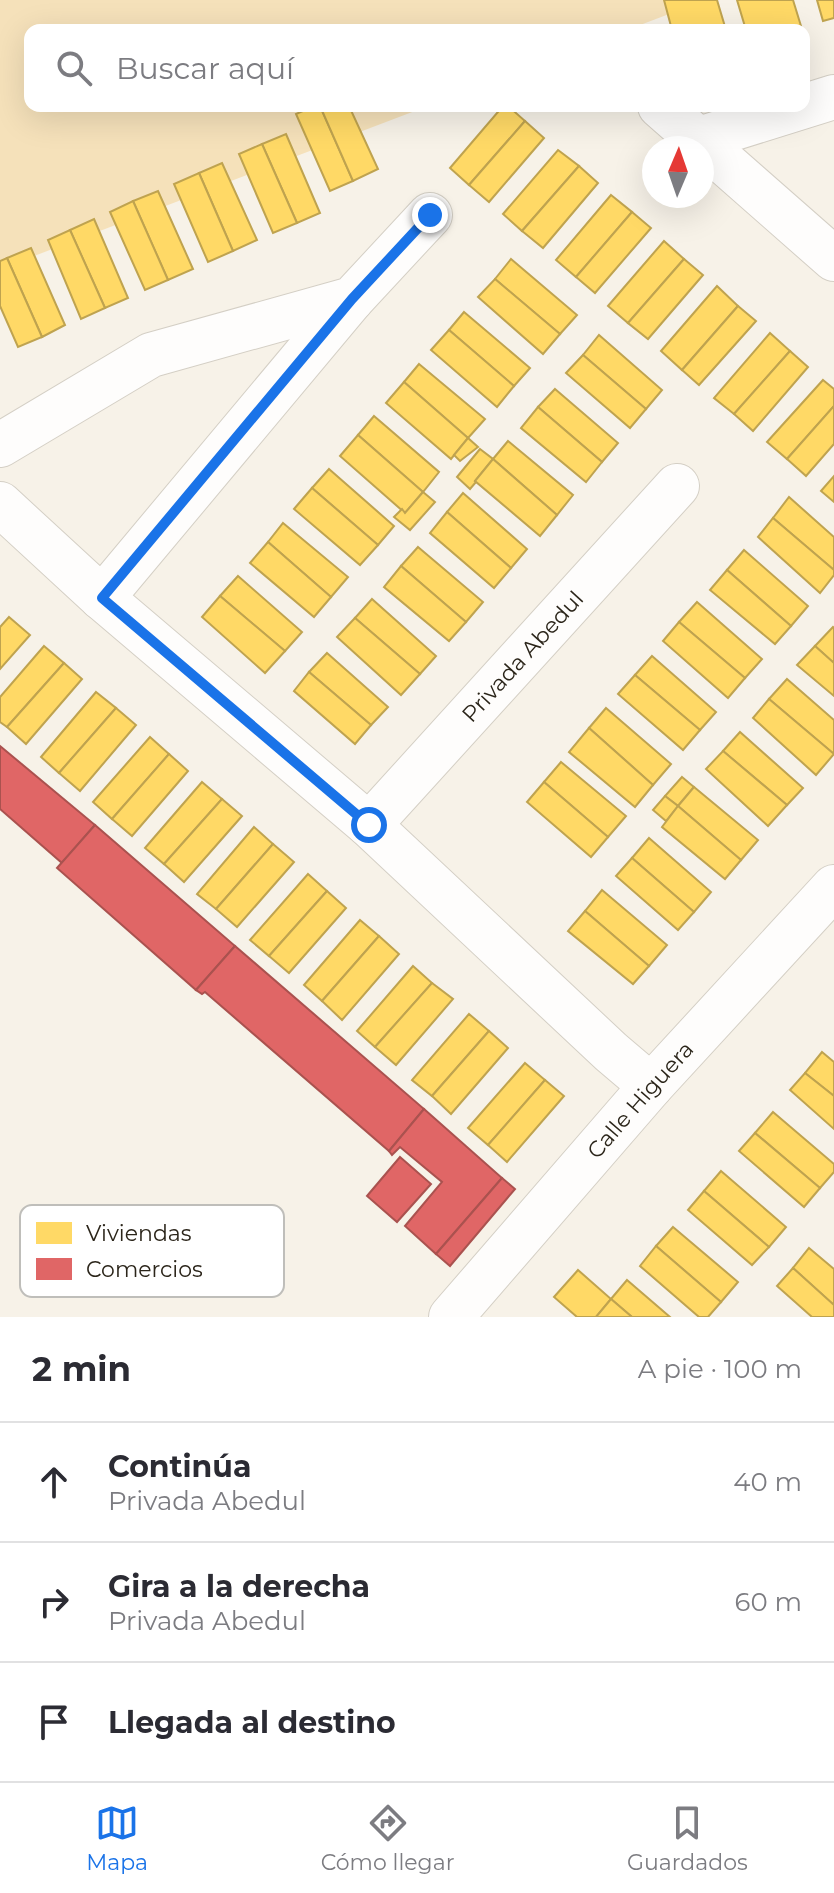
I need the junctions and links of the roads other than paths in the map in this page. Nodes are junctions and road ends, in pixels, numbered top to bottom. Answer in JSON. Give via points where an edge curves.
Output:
{"nodes":[{"id":1,"x":834,"y":97,"type":"edge"},
{"id":2,"x":810,"y":104,"type":"edge"},
{"id":3,"x":666,"y":112,"type":"edge"},
{"id":4,"x":786,"y":112,"type":"edge"},
{"id":5,"x":692,"y":136,"type":"edge"},
{"id":6,"x":709,"y":136,"type":"edge"},
{"id":7,"x":714,"y":156,"type":"edge"},
{"id":8,"x":430,"y":215,"type":"dead end"},
{"id":9,"x":834,"y":259,"type":"edge"},
{"id":10,"x":352,"y":299,"type":"junction"},
{"id":11,"x":0,"y":445,"type":"edge"},
{"id":12,"x":677,"y":486,"type":"dead end"},
{"id":13,"x":0,"y":504,"type":"edge"},
{"id":14,"x":102,"y":598,"type":"junction"},
{"id":15,"x":369,"y":825,"type":"junction"},
{"id":16,"x":834,"y":887,"type":"edge"},
{"id":17,"x":651,"y":1086,"type":"junction"},
{"id":18,"x":451,"y":1317,"type":"edge"}],
"edges":[{"from":1,"to":2,"type":"street"},
{"from":3,"to":5,"type":"street"},
{"from":4,"to":6,"type":"street"},
{"from":7,"to":9,"type":"street"},
{"from":8,"to":10,"type":"street"},
{"from":10,"to":11,"type":"street","via":[[151,355]]},
{"from":10,"to":14,"type":"street"},
{"from":12,"to":15,"type":"street","name":"Privada Abedul"},
{"from":13,"to":14,"type":"street"},
{"from":14,"to":15,"type":"street"},
{"from":15,"to":17,"type":"street"},
{"from":16,"to":17,"type":"street","name":"Calle Higuera"},
{"from":17,"to":18,"type":"street","name":"Calle Higuera"}]}
